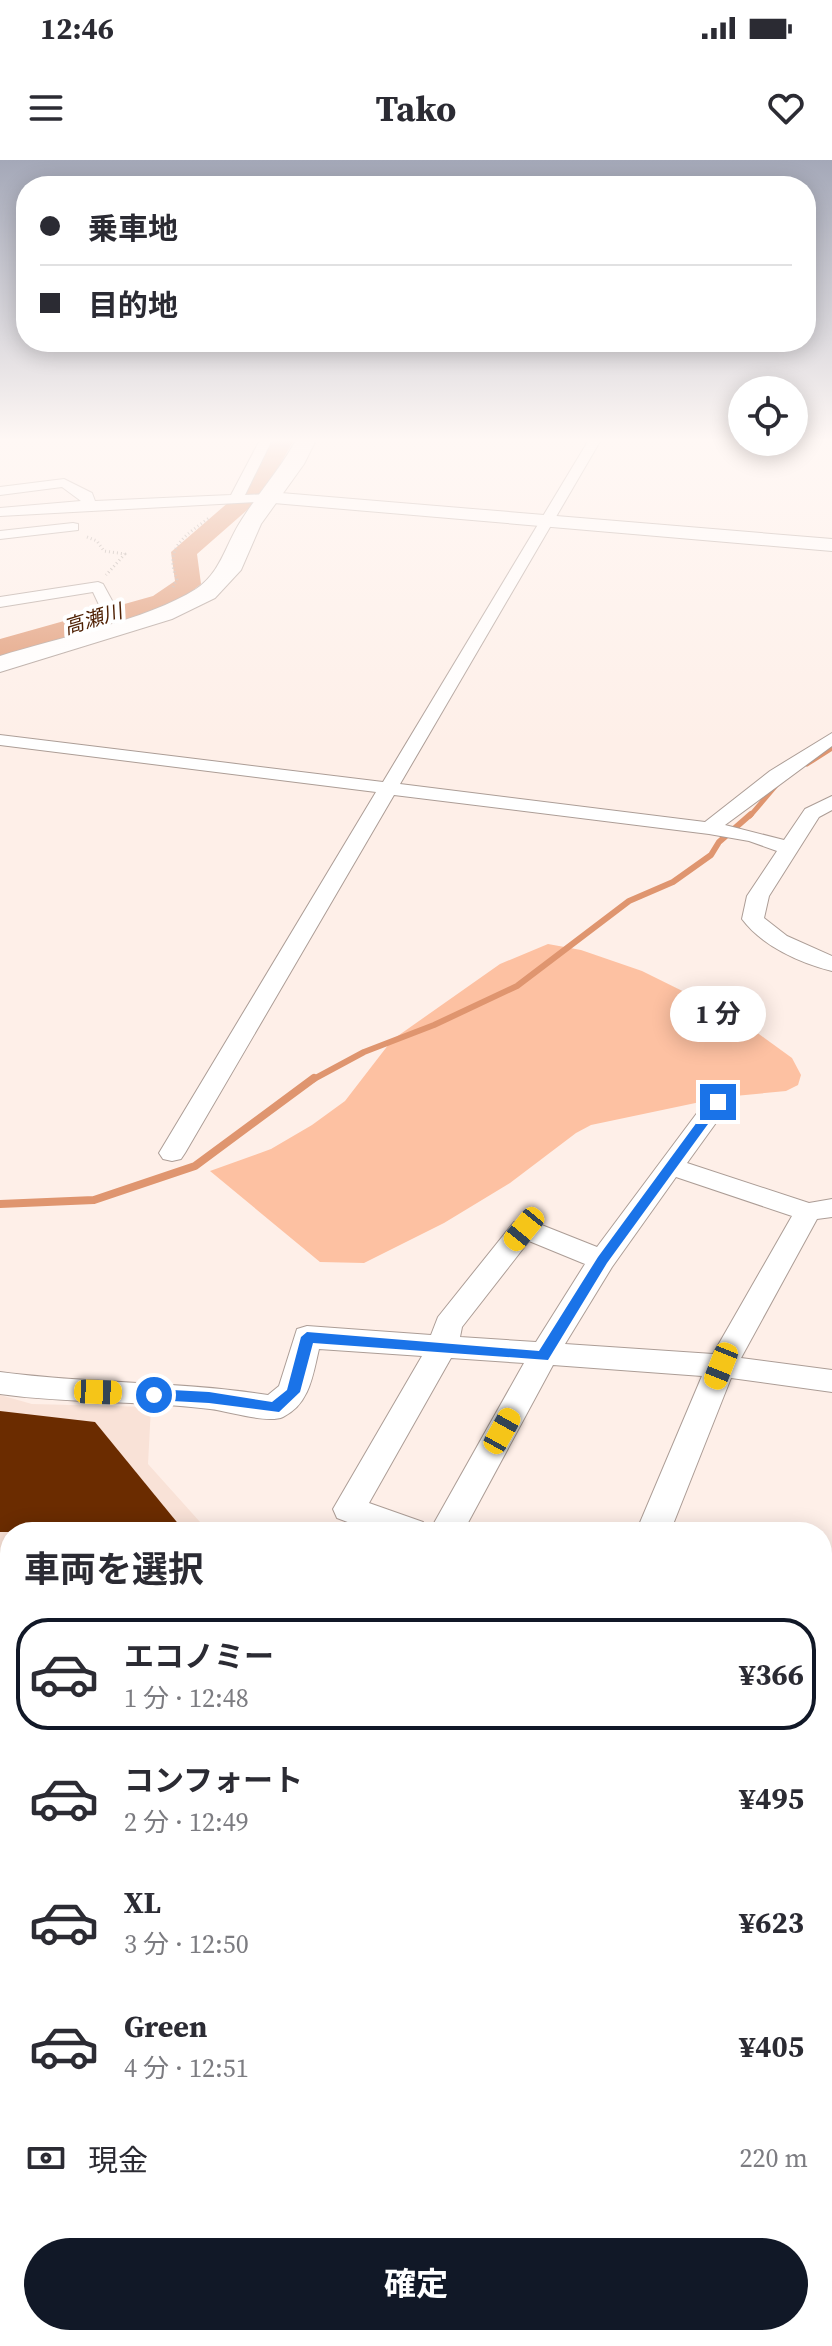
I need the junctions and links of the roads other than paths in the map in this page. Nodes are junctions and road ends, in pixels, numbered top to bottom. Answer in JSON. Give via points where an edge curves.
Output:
{"nodes":[{"id":1,"x":243,"y":540,"type":"edge"},
{"id":2,"x":534,"y":540,"type":"edge"},
{"id":3,"x":775,"y":540,"type":"edge"},
{"id":4,"x":832,"y":545,"type":"edge"},
{"id":5,"x":0,"y":602,"type":"edge"},
{"id":6,"x":107,"y":606,"type":"dead end"},
{"id":7,"x":0,"y":664,"type":"edge"},
{"id":8,"x":832,"y":738,"type":"edge"},
{"id":9,"x":0,"y":740,"type":"edge"},
{"id":10,"x":388,"y":789,"type":"junction"},
{"id":11,"x":832,"y":802,"type":"edge"},
{"id":12,"x":709,"y":828,"type":"junction"},
{"id":13,"x":789,"y":848,"type":"junction"},
{"id":14,"x":832,"y":964,"type":"edge"},
{"id":15,"x":718,"y":1102,"type":"dead end"},
{"id":16,"x":172,"y":1153,"type":"dead end"},
{"id":17,"x":670,"y":1166,"type":"junction"},
{"id":18,"x":820,"y":1210,"type":"edge"},
{"id":19,"x":602,"y":1260,"type":"junction"},
{"id":20,"x":442,"y":1348,"type":"junction"},
{"id":21,"x":543,"y":1356,"type":"junction"},
{"id":22,"x":721,"y":1366,"type":"junction"},
{"id":23,"x":832,"y":1381,"type":"edge"},
{"id":24,"x":0,"y":1383,"type":"edge"},
{"id":25,"x":384,"y":1522,"type":"edge"},
{"id":26,"x":452,"y":1522,"type":"edge"},
{"id":27,"x":657,"y":1522,"type":"edge"}],
"edges":[{"from":1,"to":7,"type":"main road","via":[[229,570],[206,593],[182,606]]},
{"from":2,"to":10,"type":"street"},
{"from":3,"to":4,"type":"street"},
{"from":5,"to":6,"type":"street","via":[[98,587]]},
{"from":8,"to":12,"type":"street"},
{"from":9,"to":10,"type":"street"},
{"from":10,"to":12,"type":"street"},
{"from":10,"to":16,"type":"street"},
{"from":11,"to":13,"type":"street","via":[[812,813]]},
{"from":12,"to":13,"type":"street"},
{"from":13,"to":14,"type":"street","via":[[758,896],[753,919],[781,942]]},
{"from":15,"to":17,"type":"street"},
{"from":17,"to":18,"type":"street"},
{"from":17,"to":19,"type":"street"},
{"from":18,"to":22,"type":"street"},
{"from":19,"to":20,"type":"street","via":[[524,1229],[448,1324]]},
{"from":19,"to":21,"type":"street"},
{"from":20,"to":21,"type":"street"},
{"from":20,"to":24,"type":"street","via":[[307,1337],[293,1392],[274,1408],[209,1397]]},
{"from":20,"to":25,"type":"street","via":[[349,1509]]},
{"from":21,"to":22,"type":"street"},
{"from":21,"to":26,"type":"street"},
{"from":22,"to":23,"type":"street"},
{"from":22,"to":27,"type":"street"}]}
